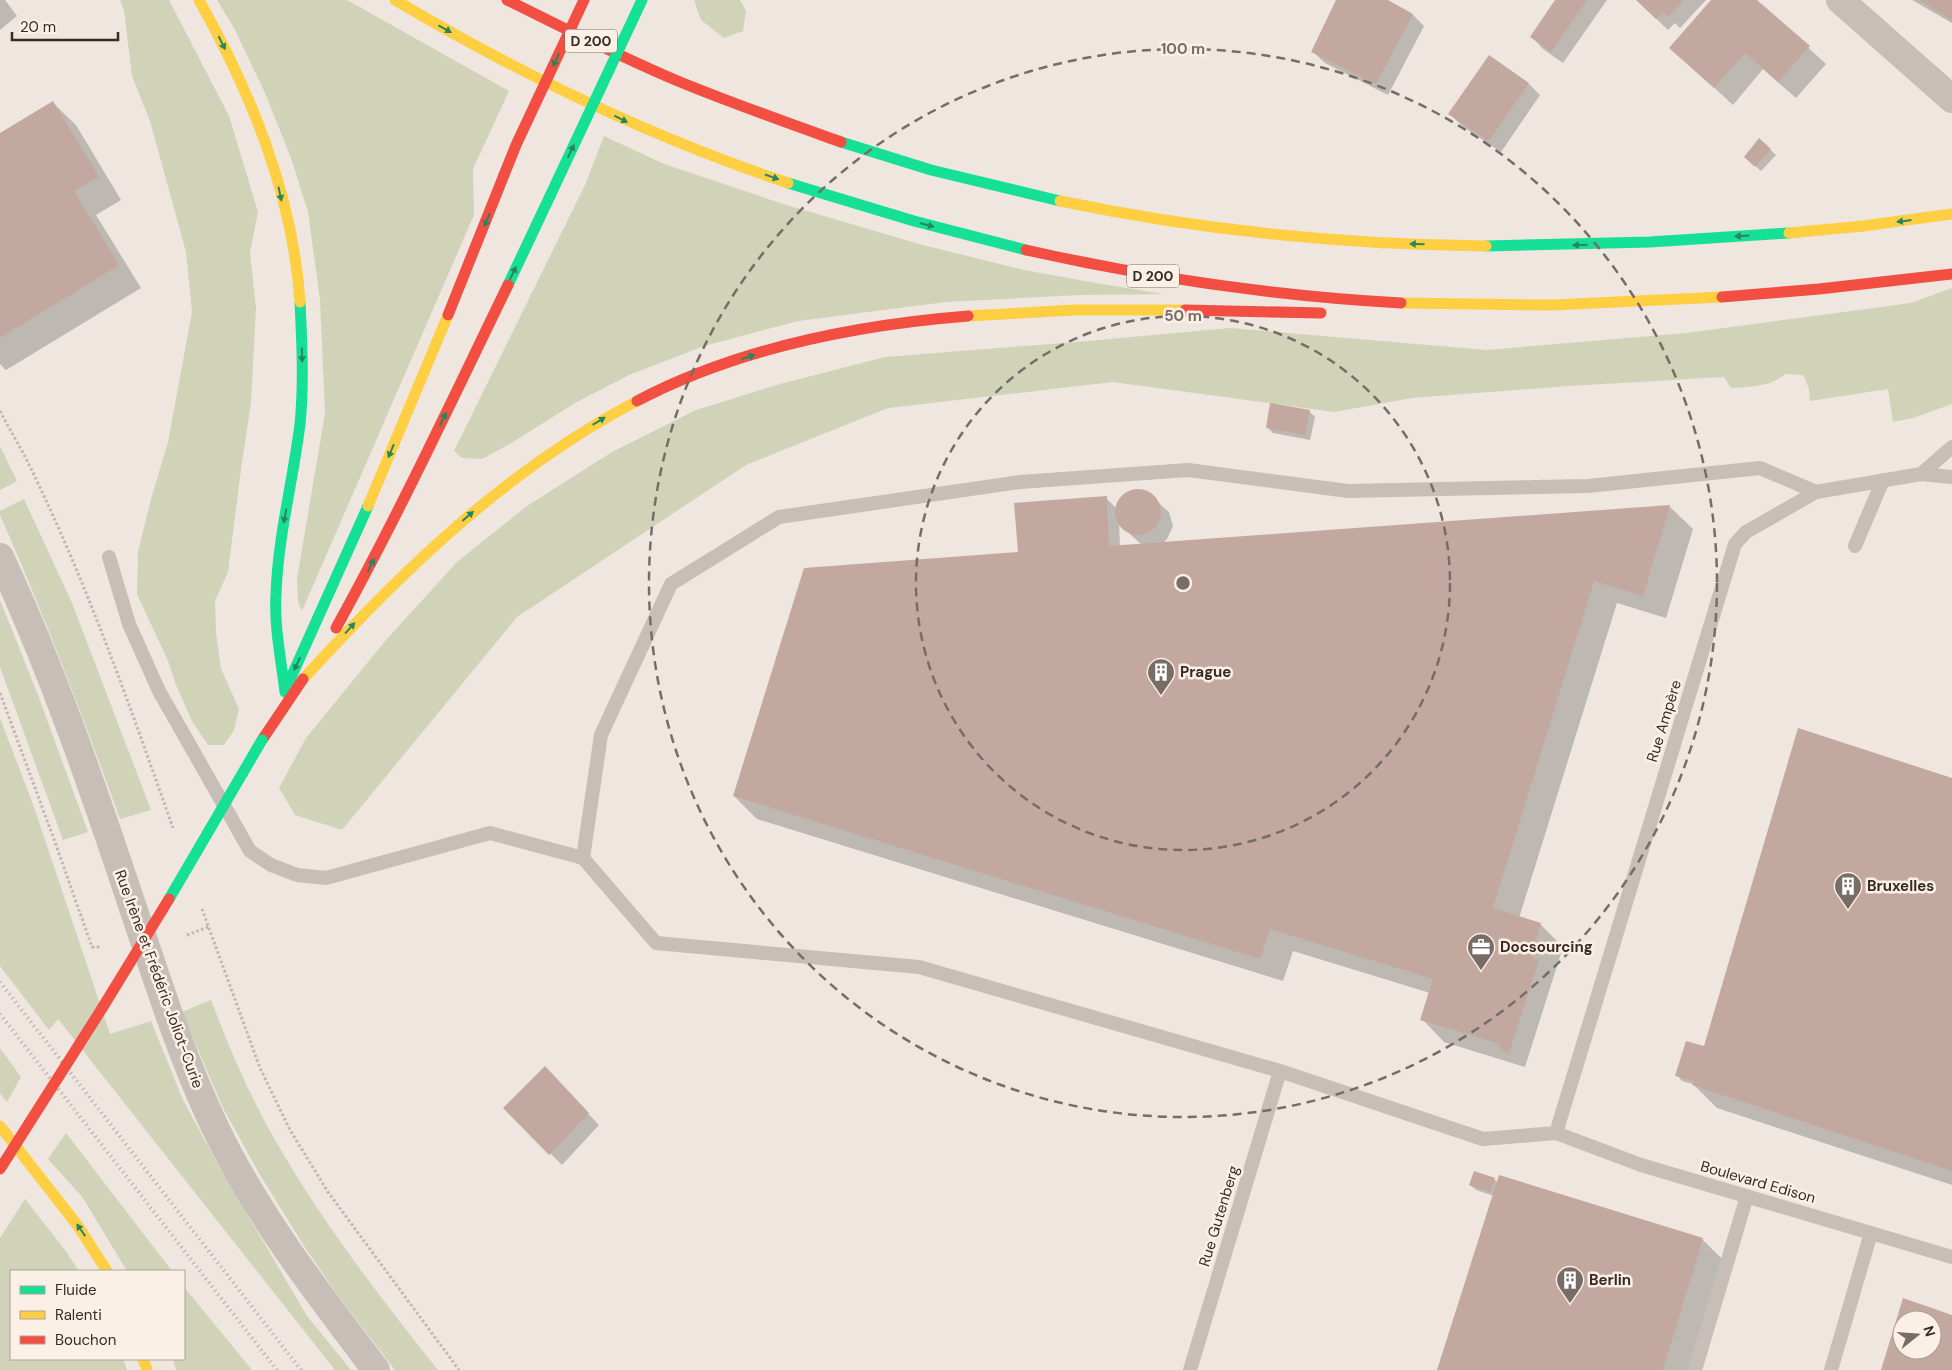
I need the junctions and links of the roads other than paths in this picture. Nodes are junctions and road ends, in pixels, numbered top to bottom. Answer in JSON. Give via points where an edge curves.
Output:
{"nodes":[{"id":1,"x":199,"y":0,"type":"edge"},
{"id":2,"x":396,"y":0,"type":"edge"},
{"id":3,"x":508,"y":0,"type":"edge"},
{"id":4,"x":584,"y":0,"type":"edge"},
{"id":5,"x":642,"y":0,"type":"edge"},
{"id":6,"x":1840,"y":0,"type":"edge"},
{"id":7,"x":1952,"y":99,"type":"edge"},
{"id":8,"x":1952,"y":214,"type":"edge"},
{"id":9,"x":1952,"y":274,"type":"edge"},
{"id":10,"x":1457,"y":305,"type":"junction"},
{"id":11,"x":1358,"y":312,"type":"dead end"},
{"id":12,"x":1330,"y":313,"type":"dead end"},
{"id":13,"x":1952,"y":446,"type":"edge"},
{"id":14,"x":1920,"y":474,"type":"junction"},
{"id":15,"x":1952,"y":478,"type":"edge"},
{"id":16,"x":1883,"y":480,"type":"junction"},
{"id":17,"x":1816,"y":492,"type":"junction"},
{"id":18,"x":1854,"y":546,"type":"dead end"},
{"id":19,"x":0,"y":557,"type":"edge"},
{"id":20,"x":109,"y":557,"type":"dead end"},
{"id":21,"x":305,"y":677,"type":"junction"},
{"id":22,"x":285,"y":692,"type":"junction"},
{"id":23,"x":262,"y":740,"type":"junction"},
{"id":24,"x":583,"y":858,"type":"junction"},
{"id":25,"x":1280,"y":1071,"type":"junction"},
{"id":26,"x":0,"y":1126,"type":"edge"},
{"id":27,"x":1556,"y":1133,"type":"junction"},
{"id":28,"x":0,"y":1169,"type":"edge"},
{"id":29,"x":1747,"y":1196,"type":"junction"},
{"id":30,"x":1871,"y":1233,"type":"junction"},
{"id":31,"x":1952,"y":1257,"type":"edge"},
{"id":32,"x":107,"y":1270,"type":"edge"},
{"id":33,"x":376,"y":1370,"type":"edge"},
{"id":34,"x":1190,"y":1370,"type":"edge"},
{"id":35,"x":1696,"y":1370,"type":"edge"},
{"id":36,"x":1831,"y":1370,"type":"edge"}],
"edges":[{"from":1,"to":22,"type":"main road","one_way":true,"via":[[225,48],[277,180],[297,286],[302,398],[276,585]]},
{"from":2,"to":10,"type":"main road","number":"D 200","one_way":true,"via":[[468,42],[632,124],[715,158],[847,202],[1003,244],[1175,280],[1297,295]]},
{"from":8,"to":3,"type":"main road","number":"D 200","one_way":true,"via":[[1745,236],[1547,246],[1371,242],[1198,226],[996,187],[853,147],[676,80]]},
{"from":4,"to":22,"type":"main road","one_way":true,"bridge":true,"via":[[516,145],[426,371]]},
{"from":21,"to":5,"type":"main road","one_way":true,"bridge":true,"via":[[370,568],[415,478]]},
{"from":6,"to":7,"type":"street"},
{"from":9,"to":10,"type":"main road","number":"D 200","via":[[1704,299],[1579,305]]},
{"from":10,"to":11,"type":"main road"},
{"from":21,"to":12,"type":"main road","one_way":true,"via":[[417,562],[519,474],[605,417],[663,388],[715,368],[781,346],[845,332],[957,317],[1139,310]]},
{"from":13,"to":14,"type":"lane"},
{"from":14,"to":15,"type":"lane","name":"Rue Ampère"},
{"from":14,"to":16,"type":"lane","name":"Rue Ampère"},
{"from":16,"to":17,"type":"lane","name":"Rue Ampère"},
{"from":16,"to":18,"type":"lane"},
{"from":17,"to":24,"type":"lane","via":[[1760,468],[1588,486],[1348,491],[1188,470],[1020,482],[778,516],[671,584],[601,735]]},
{"from":17,"to":27,"type":"lane","name":"Rue Ampère","via":[[1746,532],[1735,544]]},
{"from":19,"to":33,"type":"street","name":"Rue Irène et Frédéric Joliot-Curie","via":[[77,747],[183,1054],[205,1105],[227,1151],[272,1226]]},
{"from":20,"to":24,"type":"lane","via":[[129,624],[159,690],[250,852],[297,875],[326,878],[490,833]]},
{"from":21,"to":23,"type":"main road"},
{"from":22,"to":23,"type":"main road"},
{"from":23,"to":28,"type":"main road","bridge":true,"via":[[137,953]]},
{"from":24,"to":25,"type":"lane","via":[[656,943],[919,967]]},
{"from":25,"to":27,"type":"lane","via":[[1483,1139]]},
{"from":25,"to":34,"type":"lane","name":"Rue Gutenberg"},
{"from":32,"to":26,"type":"main road","one_way":true,"via":[[78,1226]]},
{"from":27,"to":29,"type":"lane","name":"Boulevard Edison","via":[[1641,1165]]},
{"from":29,"to":30,"type":"lane","name":"Boulevard Edison"},
{"from":29,"to":35,"type":"lane"},
{"from":30,"to":31,"type":"lane","name":"Boulevard Edison"},
{"from":30,"to":36,"type":"lane"}]}
